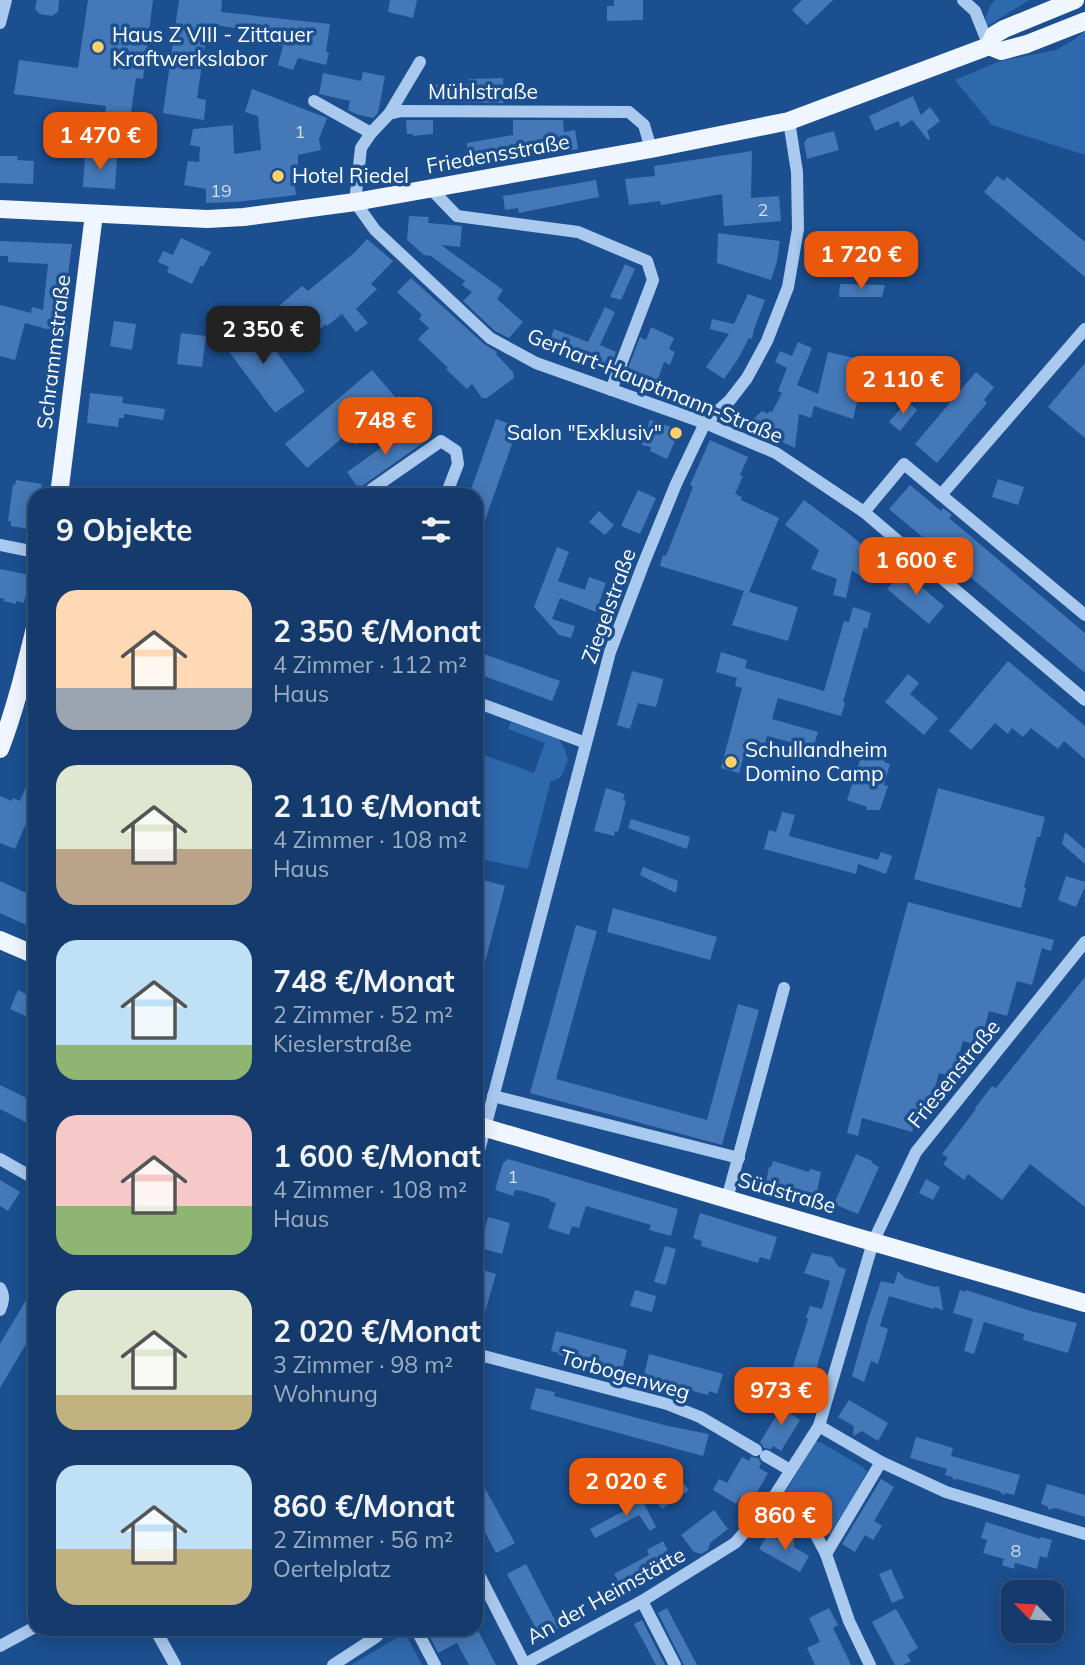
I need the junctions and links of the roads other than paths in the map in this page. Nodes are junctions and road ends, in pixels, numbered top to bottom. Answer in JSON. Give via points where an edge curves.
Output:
{"nodes":[{"id":1,"x":6,"y":0,"type":"edge"},
{"id":2,"x":963,"y":0,"type":"edge"},
{"id":3,"x":1075,"y":0,"type":"edge"},
{"id":4,"x":1085,"y":21,"type":"edge"},
{"id":5,"x":0,"y":23,"type":"edge"},
{"id":6,"x":989,"y":46,"type":"junction"},
{"id":7,"x":420,"y":62,"type":"dead end"},
{"id":8,"x":314,"y":101,"type":"dead end"},
{"id":9,"x":389,"y":114,"type":"junction"},
{"id":10,"x":789,"y":121,"type":"junction"},
{"id":11,"x":371,"y":133,"type":"junction"},
{"id":12,"x":651,"y":149,"type":"junction"},
{"id":13,"x":431,"y":189,"type":"junction"},
{"id":14,"x":355,"y":202,"type":"junction"},
{"id":15,"x":0,"y":209,"type":"edge"},
{"id":16,"x":94,"y":214,"type":"junction"},
{"id":17,"x":1085,"y":329,"type":"edge"},
{"id":18,"x":611,"y":390,"type":"junction"},
{"id":19,"x":705,"y":422,"type":"junction"},
{"id":20,"x":60,"y":488,"type":"edge"},
{"id":21,"x":375,"y":488,"type":"edge"},
{"id":22,"x":449,"y":488,"type":"edge"},
{"id":23,"x":941,"y":495,"type":"junction"},
{"id":24,"x":864,"y":512,"type":"junction"},
{"id":25,"x":0,"y":545,"type":"edge"},
{"id":26,"x":28,"y":551,"type":"edge"},
{"id":27,"x":1085,"y":615,"type":"edge"},
{"id":28,"x":28,"y":658,"type":"edge"},
{"id":29,"x":1085,"y":700,"type":"edge"},
{"id":30,"x":483,"y":705,"type":"edge"},
{"id":31,"x":586,"y":743,"type":"junction"},
{"id":32,"x":0,"y":750,"type":"edge"},
{"id":33,"x":0,"y":940,"type":"edge"},
{"id":34,"x":1085,"y":942,"type":"edge"},
{"id":35,"x":28,"y":952,"type":"edge"},
{"id":36,"x":783,"y":988,"type":"dead end"},
{"id":37,"x":493,"y":1096,"type":"junction"},
{"id":38,"x":483,"y":1119,"type":"edge"},
{"id":39,"x":483,"y":1127,"type":"edge"},
{"id":40,"x":738,"y":1158,"type":"junction"},
{"id":41,"x":0,"y":1159,"type":"edge"},
{"id":42,"x":28,"y":1175,"type":"edge"},
{"id":43,"x":727,"y":1199,"type":"junction"},
{"id":44,"x":873,"y":1242,"type":"junction"},
{"id":45,"x":0,"y":1288,"type":"edge"},
{"id":46,"x":1085,"y":1303,"type":"edge"},
{"id":47,"x":0,"y":1310,"type":"edge"},
{"id":48,"x":483,"y":1356,"type":"edge"},
{"id":49,"x":819,"y":1426,"type":"junction"},
{"id":50,"x":881,"y":1462,"type":"junction"},
{"id":51,"x":790,"y":1470,"type":"junction"},
{"id":52,"x":768,"y":1506,"type":"junction"},
{"id":53,"x":1085,"y":1534,"type":"edge"},
{"id":54,"x":826,"y":1554,"type":"junction"},
{"id":55,"x":483,"y":1583,"type":"edge"},
{"id":56,"x":642,"y":1601,"type":"junction"},
{"id":57,"x":28,"y":1631,"type":"edge"},
{"id":58,"x":159,"y":1636,"type":"edge"},
{"id":59,"x":377,"y":1636,"type":"edge"},
{"id":60,"x":419,"y":1636,"type":"edge"},
{"id":61,"x":0,"y":1646,"type":"edge"},
{"id":62,"x":525,"y":1664,"type":"edge"},
{"id":63,"x":174,"y":1665,"type":"edge"},
{"id":64,"x":334,"y":1665,"type":"edge"},
{"id":65,"x":435,"y":1665,"type":"edge"},
{"id":66,"x":676,"y":1665,"type":"edge"},
{"id":67,"x":870,"y":1665,"type":"edge"}],
"edges":[{"from":1,"to":5,"type":"street"},
{"from":2,"to":6,"type":"street","via":[[975,11]]},
{"from":3,"to":6,"type":"main road","name":"Friedensstraße","via":[[1004,29],[994,35]]},
{"from":4,"to":6,"type":"main road","name":"Friedensstraße","via":[[1001,51]]},
{"from":6,"to":10,"type":"main road","name":"Friedensstraße"},
{"from":7,"to":9,"type":"street"},
{"from":8,"to":11,"type":"street"},
{"from":9,"to":11,"type":"street"},
{"from":9,"to":12,"type":"street","name":"Mühlstraße","via":[[629,112],[644,125]]},
{"from":10,"to":12,"type":"main road","name":"Friedensstraße"},
{"from":10,"to":19,"type":"street","name":"Ziegelstraße","via":[[797,172],[798,229],[788,287],[747,378]]},
{"from":11,"to":14,"type":"street","via":[[361,148]]},
{"from":12,"to":13,"type":"main road","name":"Friedensstraße"},
{"from":13,"to":14,"type":"main road","name":"Friedensstraße"},
{"from":13,"to":18,"type":"street","via":[[457,216],[578,232],[647,261],[653,280]]},
{"from":14,"to":16,"type":"main road","name":"Friedensstraße","via":[[219,218]]},
{"from":14,"to":18,"type":"street","name":"Gerhart-Hauptmann-Straße","via":[[375,230],[490,338],[536,363]]},
{"from":15,"to":16,"type":"main road","name":"Friedensstraße"},
{"from":16,"to":20,"type":"main road","name":"Schrammstraße"},
{"from":17,"to":23,"type":"street"},
{"from":18,"to":19,"type":"street","name":"Gerhart-Hauptmann-Straße"},
{"from":19,"to":24,"type":"street","name":"Gerhart-Hauptmann-Straße","via":[[776,453]]},
{"from":19,"to":31,"type":"street","name":"Ziegelstraße","via":[[610,652]]},
{"from":21,"to":22,"type":"street","via":[[441,441],[456,451],[458,464]]},
{"from":23,"to":24,"type":"street","via":[[904,464]]},
{"from":23,"to":27,"type":"street"},
{"from":24,"to":29,"type":"street","name":"Gerhart-Hauptmann-Straße"},
{"from":25,"to":26,"type":"street"},
{"from":28,"to":32,"type":"main road"},
{"from":30,"to":31,"type":"street"},
{"from":31,"to":37,"type":"street","name":"Ziegelstraße"},
{"from":33,"to":35,"type":"main road"},
{"from":34,"to":44,"type":"street","name":"Friesenstraße","via":[[916,1152]]},
{"from":36,"to":40,"type":"street"},
{"from":37,"to":38,"type":"street","name":"Ziegelstraße"},
{"from":37,"to":40,"type":"street"},
{"from":39,"to":43,"type":"main road","name":"Südstraße"},
{"from":40,"to":43,"type":"street"},
{"from":41,"to":42,"type":"street"},
{"from":43,"to":44,"type":"main road","name":"Südstraße"},
{"from":44,"to":46,"type":"main road","name":"Südstraße"},
{"from":44,"to":49,"type":"street","name":"Friesenstraße"},
{"from":45,"to":47,"type":"street"},
{"from":48,"to":51,"type":"street","name":"Torbogenweg","via":[[667,1404],[700,1417]]},
{"from":49,"to":50,"type":"street"},
{"from":49,"to":51,"type":"street","name":"An der Heimstätte"},
{"from":50,"to":53,"type":"street","via":[[946,1492]]},
{"from":50,"to":54,"type":"street"},
{"from":51,"to":52,"type":"street","name":"An der Heimstätte"},
{"from":52,"to":54,"type":"street","via":[[815,1533]]},
{"from":52,"to":56,"type":"street","name":"An der Heimstätte","via":[[735,1543]]},
{"from":54,"to":67,"type":"street"},
{"from":55,"to":62,"type":"street"},
{"from":56,"to":62,"type":"street","name":"An der Heimstätte"},
{"from":56,"to":66,"type":"street"},
{"from":57,"to":61,"type":"street"},
{"from":58,"to":63,"type":"street"},
{"from":59,"to":64,"type":"street"},
{"from":60,"to":65,"type":"street"}]}
